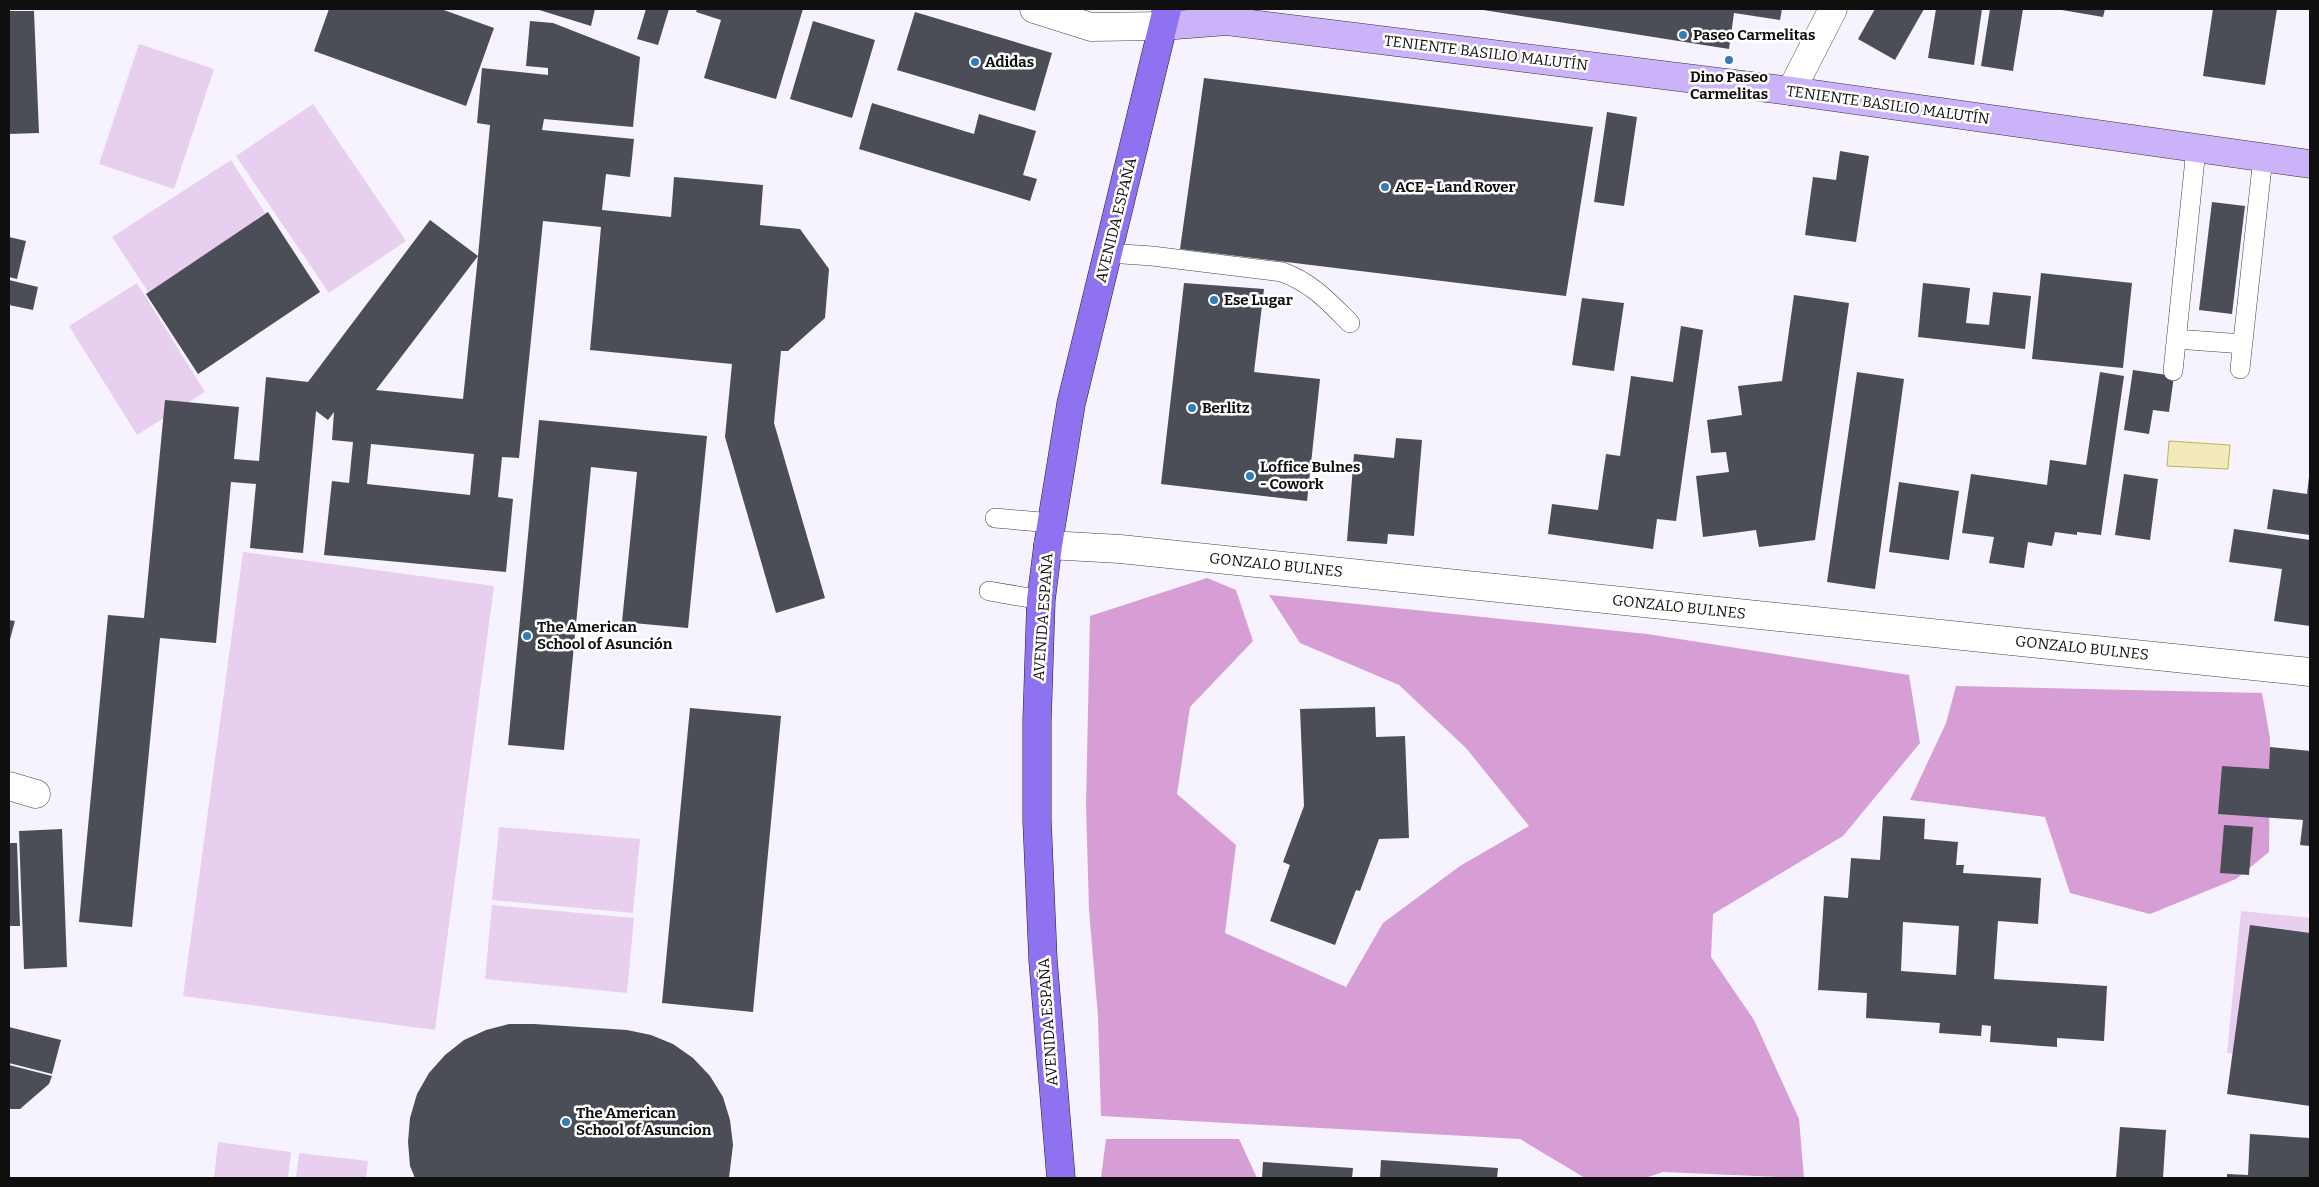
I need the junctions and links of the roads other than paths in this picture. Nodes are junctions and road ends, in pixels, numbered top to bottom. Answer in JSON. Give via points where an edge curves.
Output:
{"nodes":[{"id":1,"x":1034,"y":9,"type":"edge"},
{"id":2,"x":1833,"y":9,"type":"edge"},
{"id":3,"x":1165,"y":17,"type":"edge"},
{"id":4,"x":1791,"y":91,"type":"junction"},
{"id":5,"x":2196,"y":149,"type":"junction"},
{"id":6,"x":2263,"y":157,"type":"junction"},
{"id":7,"x":2310,"y":164,"type":"edge"},
{"id":8,"x":1108,"y":252,"type":"junction"},
{"id":9,"x":1350,"y":323,"type":"dead end"},
{"id":10,"x":2176,"y":339,"type":"junction"},
{"id":11,"x":2243,"y":344,"type":"junction"},
{"id":12,"x":2240,"y":369,"type":"dead end"},
{"id":13,"x":2173,"y":371,"type":"dead end"},
{"id":14,"x":995,"y":518,"type":"dead end"},
{"id":15,"x":1050,"y":534,"type":"junction"},
{"id":16,"x":989,"y":591,"type":"dead end"},
{"id":17,"x":1041,"y":600,"type":"junction"},
{"id":18,"x":2310,"y":672,"type":"edge"},
{"id":19,"x":9,"y":786,"type":"edge"},
{"id":20,"x":36,"y":794,"type":"dead end"},
{"id":21,"x":1061,"y":1178,"type":"edge"}],
"edges":[{"from":1,"to":3,"type":"street","via":[[1091,27]]},
{"from":2,"to":4,"type":"street"},
{"from":3,"to":4,"type":"street","name":"TENIENTE BASILIO MALUTÍN","via":[[1227,21]]},
{"from":3,"to":8,"type":"main road","name":"AVENIDA ESPAÑA"},
{"from":4,"to":5,"type":"street","name":"TENIENTE BASILIO MALUTÍN"},
{"from":5,"to":6,"type":"street","name":"TENIENTE BASILIO MALUTÍN"},
{"from":5,"to":10,"type":"lane"},
{"from":6,"to":7,"type":"street","name":"TENIENTE BASILIO MALUTÍN"},
{"from":6,"to":11,"type":"lane"},
{"from":8,"to":9,"type":"lane","via":[[1282,272],[1301,279]]},
{"from":8,"to":15,"type":"main road","name":"AVENIDA ESPAÑA","via":[[1071,404]]},
{"from":10,"to":11,"type":"lane"},
{"from":10,"to":13,"type":"lane"},
{"from":11,"to":12,"type":"lane"},
{"from":14,"to":15,"type":"lane"},
{"from":15,"to":17,"type":"main road","name":"AVENIDA ESPAÑA"},
{"from":15,"to":18,"type":"street","name":"GONZALO BULNES","via":[[1130,550]]},
{"from":16,"to":17,"type":"lane"},
{"from":17,"to":21,"type":"main road","name":"AVENIDA ESPAÑA","via":[[1037,820],[1043,960]]},
{"from":19,"to":20,"type":"street"}]}
